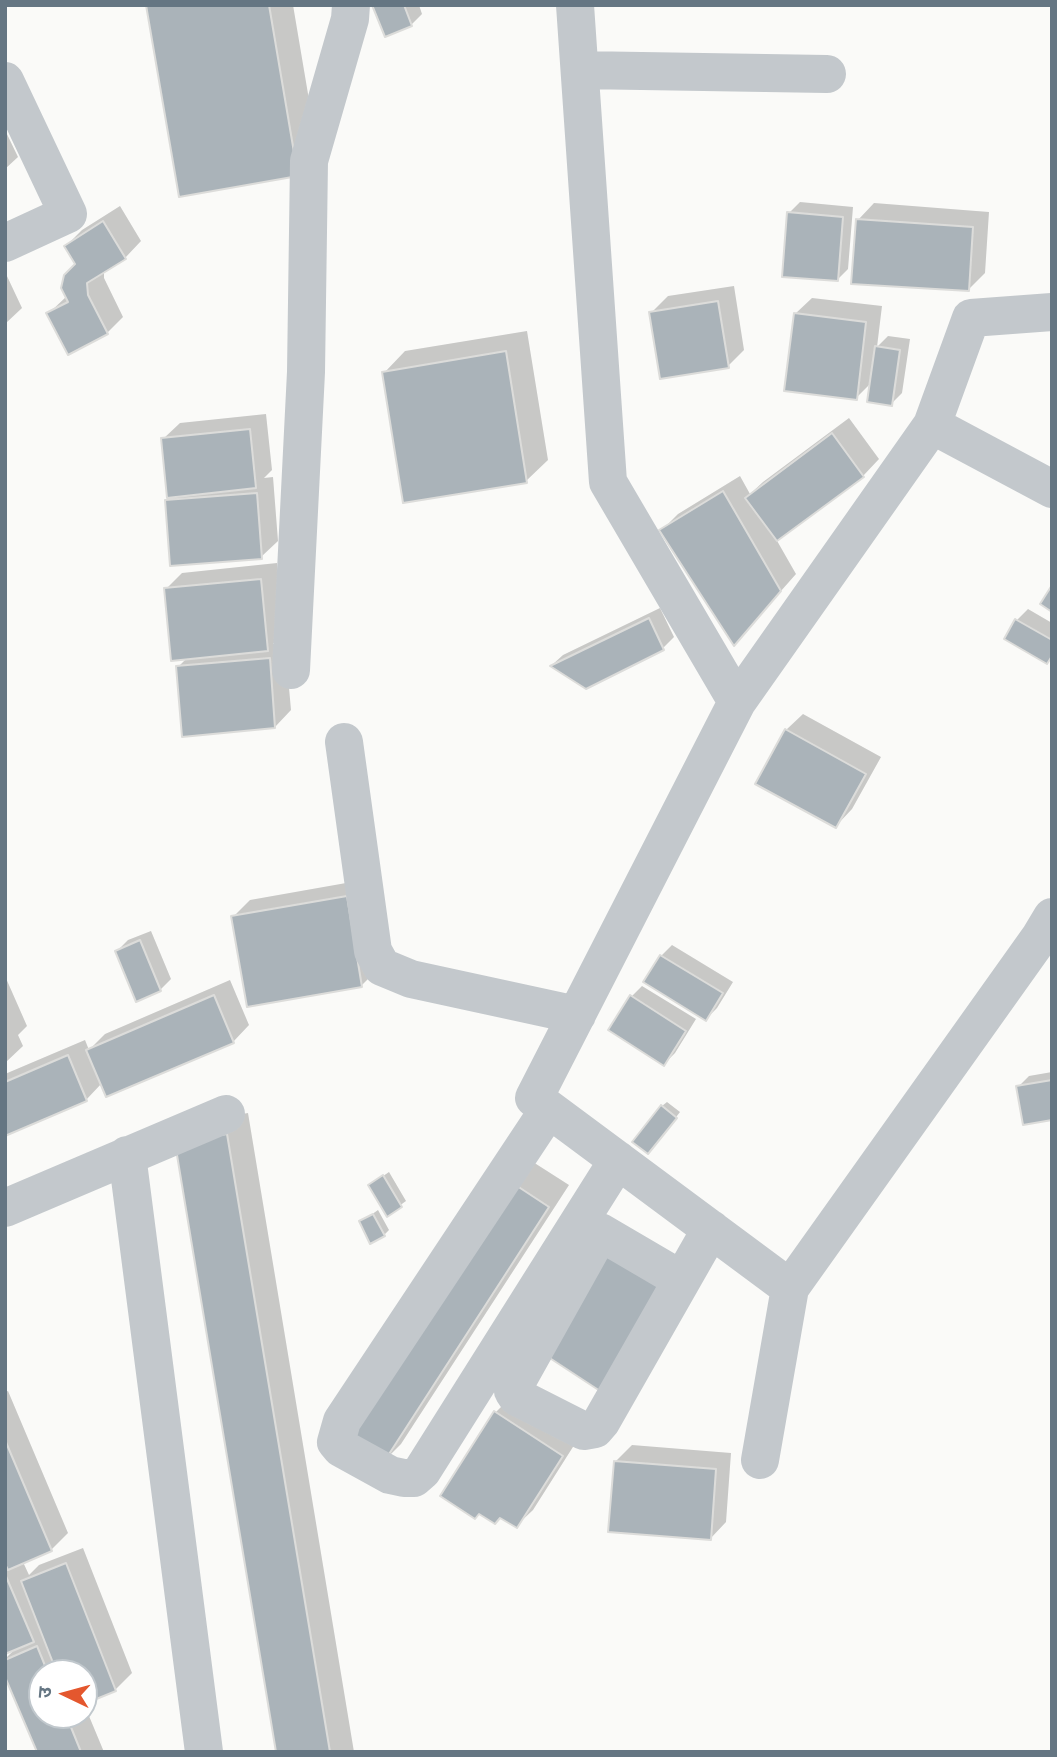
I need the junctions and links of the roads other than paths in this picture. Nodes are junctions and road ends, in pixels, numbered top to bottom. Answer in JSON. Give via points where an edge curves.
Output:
{"nodes":[{"id":1,"x":351,"y":5,"type":"edge"},
{"id":2,"x":575,"y":5,"type":"edge"},
{"id":3,"x":580,"y":70,"type":"junction"},
{"id":4,"x":827,"y":74,"type":"dead end"},
{"id":5,"x":5,"y":81,"type":"edge"},
{"id":6,"x":5,"y":243,"type":"edge"},
{"id":7,"x":1052,"y":312,"type":"edge"},
{"id":8,"x":932,"y":425,"type":"junction"},
{"id":9,"x":1052,"y":489,"type":"edge"},
{"id":10,"x":290,"y":670,"type":"dead end"},
{"id":11,"x":737,"y":702,"type":"junction"},
{"id":12,"x":344,"y":742,"type":"dead end"},
{"id":13,"x":1048,"y":933,"type":"edge"},
{"id":14,"x":577,"y":1015,"type":"junction"},
{"id":15,"x":549,"y":1109,"type":"junction"},
{"id":16,"x":226,"y":1114,"type":"dead end"},
{"id":17,"x":127,"y":1155,"type":"junction"},
{"id":18,"x":626,"y":1166,"type":"junction"},
{"id":19,"x":5,"y":1208,"type":"edge"},
{"id":20,"x":710,"y":1229,"type":"junction"},
{"id":21,"x":600,"y":1232,"type":"junction"},
{"id":22,"x":682,"y":1280,"type":"junction"},
{"id":23,"x":790,"y":1288,"type":"junction"},
{"id":24,"x":760,"y":1460,"type":"dead end"},
{"id":25,"x":204,"y":1752,"type":"edge"}],
"edges":[{"from":1,"to":10,"type":"street","via":[[309,161],[306,372]]},
{"from":2,"to":3,"type":"street"},
{"from":3,"to":4,"type":"street"},
{"from":3,"to":11,"type":"street","via":[[608,482]]},
{"from":5,"to":6,"type":"street","via":[[68,214]]},
{"from":7,"to":8,"type":"street","via":[[971,318]]},
{"from":8,"to":9,"type":"street"},
{"from":8,"to":11,"type":"street"},
{"from":11,"to":14,"type":"street"},
{"from":12,"to":14,"type":"street","via":[[373,951],[382,967],[411,979]]},
{"from":13,"to":23,"type":"street"},
{"from":14,"to":15,"type":"street","via":[[534,1098]]},
{"from":15,"to":18,"type":"street"},
{"from":15,"to":18,"type":"street","via":[[342,1421],[336,1442],[341,1448],[390,1475],[414,1478],[422,1471]]},
{"from":16,"to":17,"type":"street"},
{"from":17,"to":19,"type":"street"},
{"from":17,"to":25,"type":"street"},
{"from":18,"to":20,"type":"street"},
{"from":18,"to":21,"type":"street"},
{"from":20,"to":22,"type":"street"},
{"from":20,"to":23,"type":"street"},
{"from":21,"to":22,"type":"street"},
{"from":21,"to":22,"type":"street","via":[[516,1383],[513,1391],[517,1398],[584,1430],[595,1429]]},
{"from":23,"to":24,"type":"street"}]}
